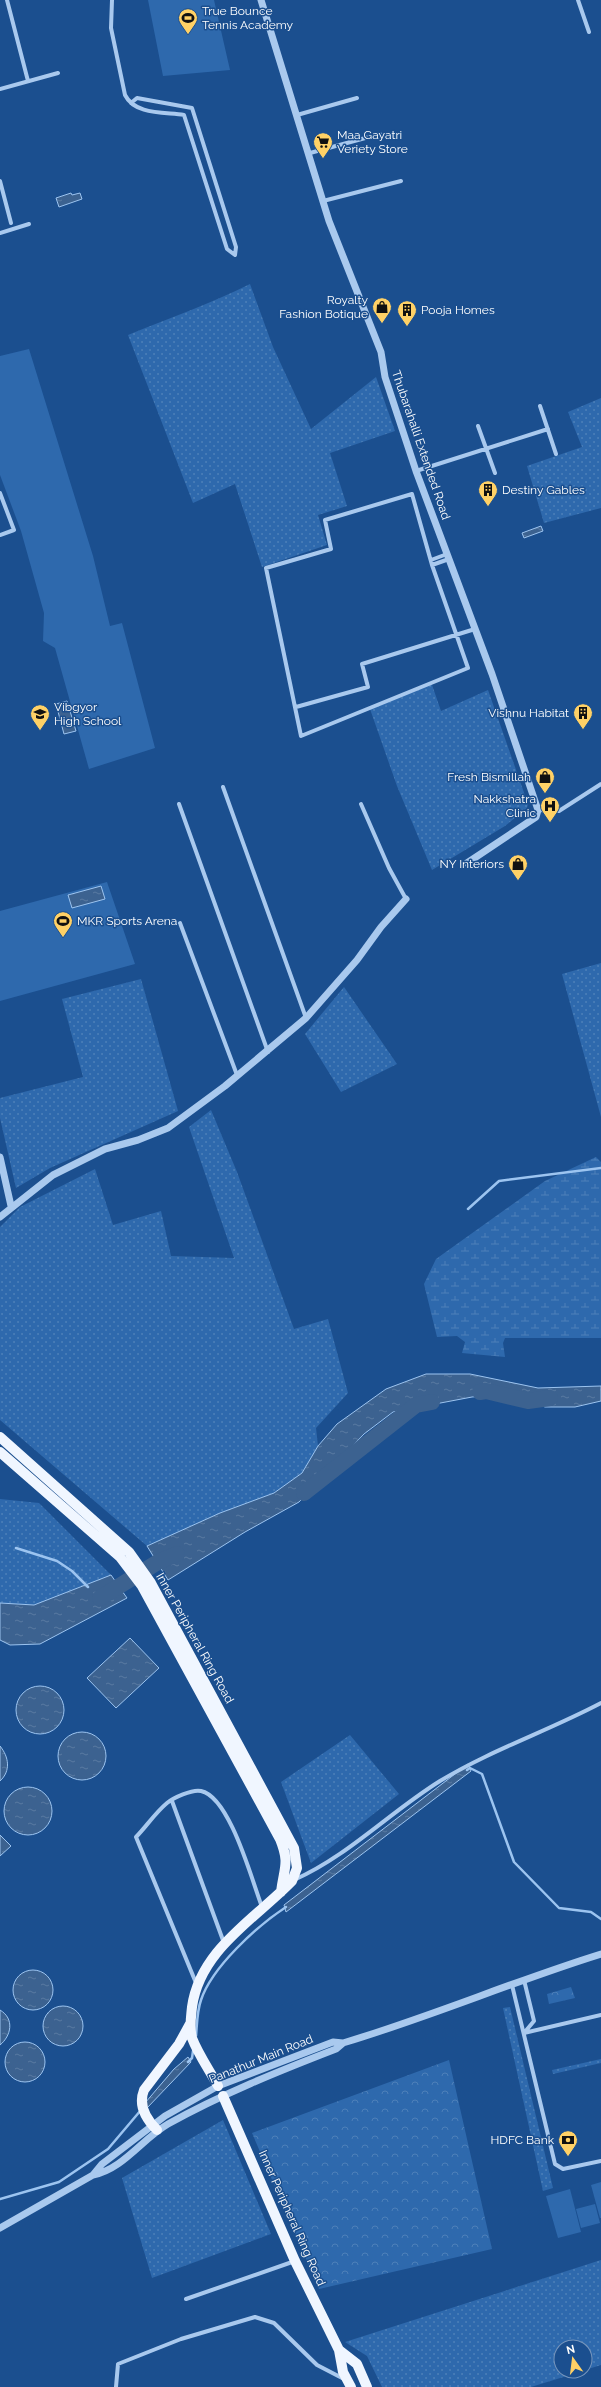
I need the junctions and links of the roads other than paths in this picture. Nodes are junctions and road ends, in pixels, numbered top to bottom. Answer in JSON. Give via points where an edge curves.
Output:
{"nodes":[{"id":1,"x":7,"y":0,"type":"edge"},
{"id":2,"x":112,"y":0,"type":"edge"},
{"id":3,"x":261,"y":0,"type":"edge"},
{"id":4,"x":578,"y":0,"type":"edge"},
{"id":5,"x":589,"y":32,"type":"dead end"},
{"id":6,"x":58,"y":73,"type":"dead end"},
{"id":7,"x":28,"y":81,"type":"junction"},
{"id":8,"x":0,"y":89,"type":"edge"},
{"id":9,"x":357,"y":98,"type":"dead end"},
{"id":10,"x":165,"y":102,"type":"junction"},
{"id":11,"x":131,"y":103,"type":"junction"},
{"id":12,"x":164,"y":112,"type":"junction"},
{"id":13,"x":297,"y":115,"type":"junction"},
{"id":14,"x":380,"y":134,"type":"dead end"},
{"id":15,"x":206,"y":152,"type":"junction"},
{"id":16,"x":310,"y":153,"type":"junction"},
{"id":17,"x":197,"y":154,"type":"junction"},
{"id":18,"x":213,"y":174,"type":"junction"},
{"id":19,"x":204,"y":177,"type":"junction"},
{"id":20,"x":0,"y":181,"type":"edge"},
{"id":21,"x":401,"y":181,"type":"dead end"},
{"id":22,"x":323,"y":201,"type":"junction"},
{"id":23,"x":11,"y":224,"type":"dead end"},
{"id":24,"x":29,"y":224,"type":"dead end"},
{"id":25,"x":0,"y":233,"type":"edge"},
{"id":26,"x":540,"y":406,"type":"dead end"},
{"id":27,"x":478,"y":426,"type":"dead end"},
{"id":28,"x":548,"y":429,"type":"junction"},
{"id":29,"x":486,"y":448,"type":"junction"},
{"id":30,"x":556,"y":454,"type":"dead end"},
{"id":31,"x":416,"y":471,"type":"junction"},
{"id":32,"x":495,"y":473,"type":"dead end"},
{"id":33,"x":0,"y":493,"type":"edge"},
{"id":34,"x":0,"y":535,"type":"edge"},
{"id":35,"x":448,"y":557,"type":"junction"},
{"id":36,"x":431,"y":560,"type":"junction"},
{"id":37,"x":432,"y":565,"type":"junction"},
{"id":38,"x":475,"y":629,"type":"junction"},
{"id":39,"x":456,"y":635,"type":"junction"},
{"id":40,"x":296,"y":707,"type":"junction"},
{"id":41,"x":601,"y":784,"type":"edge"},
{"id":42,"x":223,"y":787,"type":"dead end"},
{"id":43,"x":179,"y":804,"type":"dead end"},
{"id":44,"x":361,"y":804,"type":"dead end"},
{"id":45,"x":538,"y":810,"type":"junction"},
{"id":46,"x":467,"y":863,"type":"dead end"},
{"id":47,"x":406,"y":899,"type":"joint"},
{"id":48,"x":180,"y":923,"type":"dead end"},
{"id":49,"x":306,"y":1018,"type":"junction"},
{"id":50,"x":268,"y":1052,"type":"junction"},
{"id":51,"x":237,"y":1075,"type":"junction"},
{"id":52,"x":0,"y":1156,"type":"edge"},
{"id":53,"x":11,"y":1206,"type":"junction"},
{"id":54,"x":0,"y":1217,"type":"edge"},
{"id":55,"x":0,"y":1437,"type":"edge"},
{"id":56,"x":0,"y":1452,"type":"edge"},
{"id":57,"x":124,"y":1555,"type":"junction"},
{"id":58,"x":146,"y":1585,"type":"junction"},
{"id":59,"x":601,"y":1703,"type":"edge"},
{"id":60,"x":172,"y":1801,"type":"junction"},
{"id":61,"x":292,"y":1881,"type":"junction"},
{"id":62,"x":282,"y":1892,"type":"junction"},
{"id":63,"x":262,"y":1909,"type":"junction"},
{"id":64,"x":224,"y":1944,"type":"junction"},
{"id":65,"x":601,"y":1954,"type":"edge"},
{"id":66,"x":524,"y":1980,"type":"junction"},
{"id":67,"x":197,"y":1984,"type":"junction"},
{"id":68,"x":512,"y":1985,"type":"junction"},
{"id":69,"x":601,"y":2015,"type":"edge"},
{"id":70,"x":190,"y":2024,"type":"junction"},
{"id":71,"x":524,"y":2033,"type":"junction"},
{"id":72,"x":343,"y":2044,"type":"junction"},
{"id":73,"x":218,"y":2086,"type":"junction"},
{"id":74,"x":223,"y":2096,"type":"junction"},
{"id":75,"x":155,"y":2127,"type":"junction"},
{"id":76,"x":601,"y":2161,"type":"edge"},
{"id":77,"x":0,"y":2228,"type":"edge"},
{"id":78,"x":295,"y":2261,"type":"junction"},
{"id":79,"x":186,"y":2299,"type":"dead end"},
{"id":80,"x":339,"y":2350,"type":"junction"},
{"id":81,"x":349,"y":2384,"type":"edge"},
{"id":82,"x":116,"y":2387,"type":"edge"},
{"id":83,"x":367,"y":2387,"type":"edge"}],
"edges":[{"from":1,"to":7,"type":"street"},
{"from":2,"to":11,"type":"street","via":[[111,28],[124,90]]},
{"from":3,"to":13,"type":"street","name":"Thubarahalli Extended Road"},
{"from":4,"to":5,"type":"street"},
{"from":6,"to":7,"type":"street"},
{"from":7,"to":8,"type":"street"},
{"from":9,"to":13,"type":"street"},
{"from":10,"to":11,"type":"street","via":[[137,98]]},
{"from":10,"to":12,"type":"street"},
{"from":10,"to":15,"type":"street","via":[[192,108]]},
{"from":11,"to":12,"type":"street","via":[[138,109]]},
{"from":12,"to":17,"type":"street","via":[[184,115]]},
{"from":13,"to":16,"type":"street","name":"Thubarahalli Extended Road"},
{"from":14,"to":16,"type":"street"},
{"from":15,"to":17,"type":"street"},
{"from":15,"to":18,"type":"street"},
{"from":16,"to":22,"type":"street","name":"Thubarahalli Extended Road"},
{"from":17,"to":19,"type":"street"},
{"from":18,"to":19,"type":"street"},
{"from":18,"to":19,"type":"street","via":[[236,248],[235,255],[227,249]]},
{"from":20,"to":23,"type":"street"},
{"from":21,"to":22,"type":"street"},
{"from":22,"to":31,"type":"street","name":"Thubarahalli Extended Road","via":[[380,352],[385,377]]},
{"from":24,"to":25,"type":"street"},
{"from":26,"to":28,"type":"street"},
{"from":27,"to":29,"type":"street"},
{"from":28,"to":29,"type":"street"},
{"from":28,"to":30,"type":"street"},
{"from":29,"to":31,"type":"street"},
{"from":29,"to":32,"type":"street"},
{"from":31,"to":35,"type":"street","name":"Thubarahalli Extended Road"},
{"from":33,"to":34,"type":"street","via":[[14,530]]},
{"from":35,"to":36,"type":"street"},
{"from":35,"to":37,"type":"street"},
{"from":35,"to":38,"type":"street","name":"Thubarahalli Extended Road"},
{"from":36,"to":37,"type":"street"},
{"from":36,"to":40,"type":"street","via":[[412,494],[325,520],[331,549],[266,568]]},
{"from":37,"to":39,"type":"street"},
{"from":38,"to":39,"type":"street"},
{"from":38,"to":45,"type":"street","name":"Thubarahalli Extended Road"},
{"from":39,"to":40,"type":"street","via":[[362,664],[368,687]]},
{"from":39,"to":40,"type":"street","via":[[468,668],[301,736]]},
{"from":41,"to":45,"type":"street","via":[[559,811]]},
{"from":42,"to":49,"type":"street"},
{"from":43,"to":50,"type":"street"},
{"from":44,"to":47,"type":"street","via":[[389,868]]},
{"from":45,"to":46,"type":"street","via":[[536,817]]},
{"from":47,"to":49,"type":"street"},
{"from":48,"to":51,"type":"street"},
{"from":49,"to":50,"type":"street"},
{"from":50,"to":51,"type":"street"},
{"from":51,"to":53,"type":"street","via":[[168,1128],[105,1149],[53,1175]]},
{"from":52,"to":53,"type":"street"},
{"from":53,"to":54,"type":"street"},
{"from":55,"to":57,"type":"main road","name":"Inner Peripheral Ring Road"},
{"from":56,"to":57,"type":"main road","name":"Inner Peripheral Ring Road"},
{"from":57,"to":58,"type":"main road","name":"Inner Peripheral Ring Road"},
{"from":58,"to":61,"type":"main road","name":"Inner Peripheral Ring Road","via":[[292,1842],[297,1868]]},
{"from":58,"to":62,"type":"main road","name":"Inner Peripheral Ring Road","via":[[280,1839],[286,1855],[287,1868]]},
{"from":59,"to":61,"type":"street","via":[[487,1755],[456,1772],[315,1871]]},
{"from":60,"to":63,"type":"street","via":[[201,1791],[222,1808],[231,1821]]},
{"from":60,"to":64,"type":"street"},
{"from":60,"to":67,"type":"street","via":[[167,1803],[136,1837]]},
{"from":61,"to":62,"type":"main road"},
{"from":62,"to":63,"type":"main road"},
{"from":63,"to":64,"type":"main road"},
{"from":64,"to":67,"type":"main road","via":[[202,1973]]},
{"from":65,"to":66,"type":"street","name":"Panathur Main Road"},
{"from":66,"to":68,"type":"street","name":"Panathur Main Road"},
{"from":66,"to":71,"type":"street","via":[[534,2021]]},
{"from":67,"to":70,"type":"main road"},
{"from":68,"to":71,"type":"street"},
{"from":68,"to":72,"type":"street","name":"Panathur Main Road","via":[[407,2024]]},
{"from":69,"to":71,"type":"street"},
{"from":70,"to":73,"type":"main road","via":[[192,2038]]},
{"from":70,"to":75,"type":"main road","via":[[179,2044],[140,2098],[144,2111]]},
{"from":71,"to":76,"type":"street","via":[[555,2164],[563,2169]]},
{"from":72,"to":73,"type":"street","name":"Panathur Main Road","via":[[333,2042]]},
{"from":72,"to":74,"type":"street","name":"Panathur Main Road"},
{"from":73,"to":75,"type":"street","name":"Panathur Main Road"},
{"from":74,"to":75,"type":"street","name":"Panathur Main Road"},
{"from":74,"to":78,"type":"main road","name":"Inner Peripheral Ring Road"},
{"from":75,"to":77,"type":"street","name":"Panathur Main Road","via":[[102,2164],[93,2175]]},
{"from":78,"to":79,"type":"street"},
{"from":78,"to":80,"type":"main road","name":"Inner Peripheral Ring Road"},
{"from":80,"to":81,"type":"main road","name":"Inner Peripheral Ring Road"},
{"from":80,"to":83,"type":"main road","name":"Inner Peripheral Ring Road","via":[[357,2364]]},
{"from":81,"to":82,"type":"street","via":[[317,2366],[274,2323],[255,2317],[181,2339],[118,2364]]}]}
